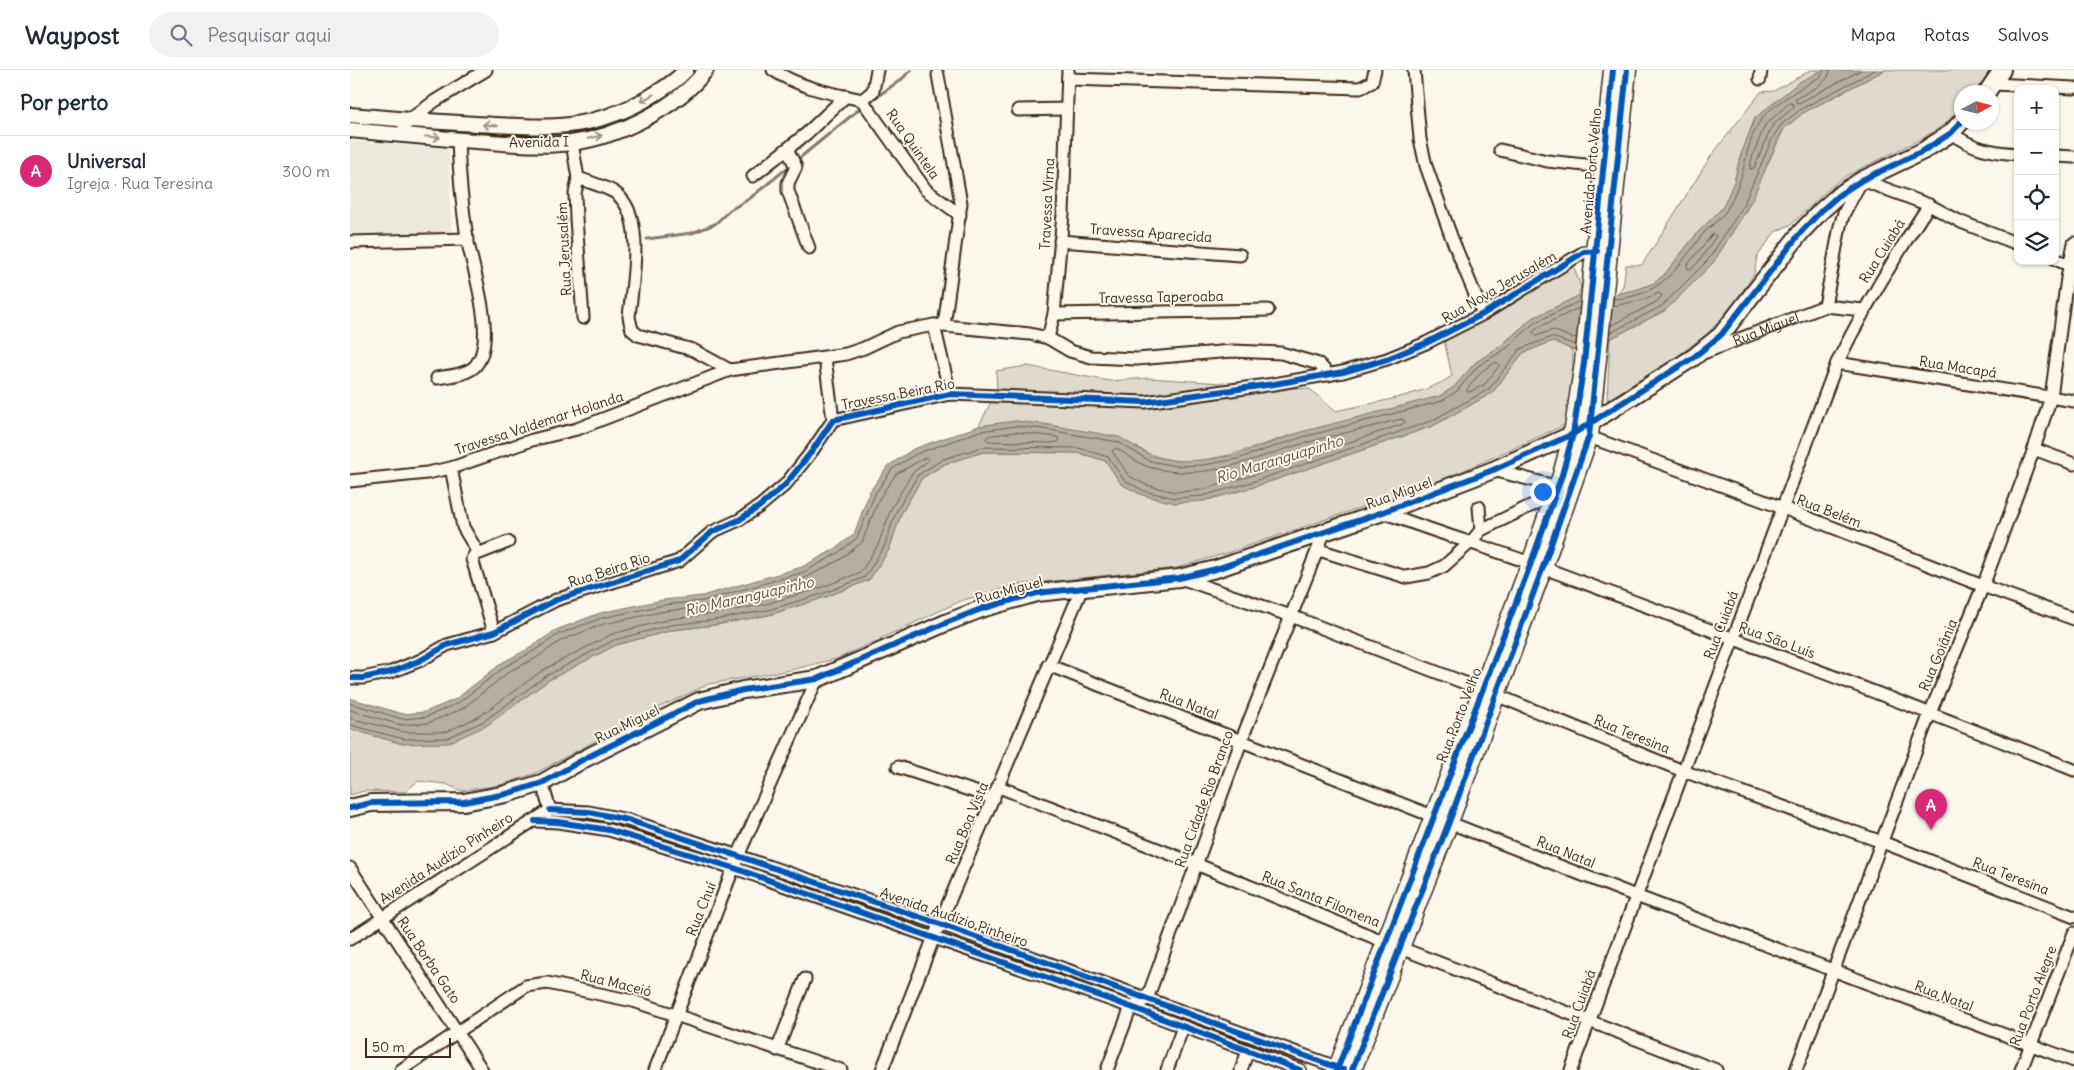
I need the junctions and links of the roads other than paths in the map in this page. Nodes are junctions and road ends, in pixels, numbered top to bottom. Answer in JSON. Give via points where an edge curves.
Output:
{"nodes":[{"id":1,"x":486,"y":70,"type":"edge"},
{"id":2,"x":686,"y":70,"type":"edge"},
{"id":3,"x":706,"y":70,"type":"edge"},
{"id":4,"x":773,"y":70,"type":"edge"},
{"id":5,"x":877,"y":70,"type":"edge"},
{"id":6,"x":1375,"y":70,"type":"edge"},
{"id":7,"x":1414,"y":70,"type":"edge"},
{"id":8,"x":1613,"y":70,"type":"edge"},
{"id":9,"x":1627,"y":70,"type":"edge"},
{"id":10,"x":2002,"y":70,"type":"edge"},
{"id":11,"x":938,"y":75,"type":"dead end"},
{"id":12,"x":1068,"y":75,"type":"edge"},
{"id":13,"x":1992,"y":85,"type":"edge"},
{"id":14,"x":1999,"y":88,"type":"edge"},
{"id":15,"x":2074,"y":88,"type":"edge"},
{"id":16,"x":846,"y":96,"type":"junction"},
{"id":17,"x":864,"y":102,"type":"junction"},
{"id":18,"x":1066,"y":109,"type":"junction"},
{"id":19,"x":1018,"y":110,"type":"dead end"},
{"id":20,"x":350,"y":115,"type":"edge"},
{"id":21,"x":408,"y":120,"type":"junction"},
{"id":22,"x":1954,"y":128,"type":"edge"},
{"id":23,"x":350,"y":130,"type":"edge"},
{"id":24,"x":1958,"y":130,"type":"edge"},
{"id":25,"x":400,"y":135,"type":"junction"},
{"id":26,"x":458,"y":139,"type":"junction"},
{"id":27,"x":572,"y":143,"type":"junction"},
{"id":28,"x":787,"y":149,"type":"junction"},
{"id":29,"x":1500,"y":150,"type":"dead end"},
{"id":30,"x":2014,"y":154,"type":"edge"},
{"id":31,"x":2059,"y":156,"type":"edge"},
{"id":32,"x":2074,"y":157,"type":"edge"},
{"id":33,"x":1604,"y":166,"type":"junction"},
{"id":34,"x":753,"y":176,"type":"dead end"},
{"id":35,"x":578,"y":178,"type":"junction"},
{"id":36,"x":1862,"y":180,"type":"junction"},
{"id":37,"x":1929,"y":205,"type":"junction"},
{"id":38,"x":960,"y":215,"type":"junction"},
{"id":39,"x":468,"y":239,"type":"junction"},
{"id":40,"x":1060,"y":241,"type":"junction"},
{"id":41,"x":350,"y":242,"type":"edge"},
{"id":42,"x":2014,"y":242,"type":"edge"},
{"id":43,"x":2074,"y":243,"type":"edge"},
{"id":44,"x":809,"y":248,"type":"dead end"},
{"id":45,"x":1596,"y":250,"type":"junction"},
{"id":46,"x":1240,"y":255,"type":"dead end"},
{"id":47,"x":2059,"y":261,"type":"edge"},
{"id":48,"x":2069,"y":265,"type":"junction"},
{"id":49,"x":2070,"y":279,"type":"edge"},
{"id":50,"x":1598,"y":292,"type":"junction"},
{"id":51,"x":1825,"y":306,"type":"junction"},
{"id":52,"x":1268,"y":310,"type":"dead end"},
{"id":53,"x":1863,"y":310,"type":"junction"},
{"id":54,"x":1054,"y":314,"type":"junction"},
{"id":55,"x":1484,"y":314,"type":"junction"},
{"id":56,"x":583,"y":318,"type":"dead end"},
{"id":57,"x":939,"y":326,"type":"junction"},
{"id":58,"x":2062,"y":326,"type":"junction"},
{"id":59,"x":2074,"y":328,"type":"edge"},
{"id":60,"x":1048,"y":338,"type":"junction"},
{"id":61,"x":1694,"y":357,"type":"junction"},
{"id":62,"x":825,"y":358,"type":"junction"},
{"id":63,"x":1591,"y":363,"type":"joint"},
{"id":64,"x":1837,"y":363,"type":"junction"},
{"id":65,"x":730,"y":370,"type":"junction"},
{"id":66,"x":1328,"y":375,"type":"junction"},
{"id":67,"x":437,"y":378,"type":"dead end"},
{"id":68,"x":950,"y":394,"type":"junction"},
{"id":69,"x":968,"y":394,"type":"joint"},
{"id":70,"x":2051,"y":397,"type":"junction"},
{"id":71,"x":2074,"y":401,"type":"edge"},
{"id":72,"x":833,"y":420,"type":"junction"},
{"id":73,"x":1585,"y":431,"type":"junction"},
{"id":74,"x":2034,"y":449,"type":"junction"},
{"id":75,"x":2074,"y":464,"type":"edge"},
{"id":76,"x":451,"y":468,"type":"junction"},
{"id":77,"x":1493,"y":470,"type":"junction"},
{"id":78,"x":350,"y":481,"type":"edge"},
{"id":79,"x":1557,"y":490,"type":"junction"},
{"id":80,"x":1479,"y":507,"type":"dead end"},
{"id":81,"x":1783,"y":508,"type":"junction"},
{"id":82,"x":1383,"y":512,"type":"junction"},
{"id":83,"x":1481,"y":530,"type":"junction"},
{"id":84,"x":1325,"y":532,"type":"junction"},
{"id":85,"x":508,"y":542,"type":"dead end"},
{"id":86,"x":1471,"y":542,"type":"junction"},
{"id":87,"x":1318,"y":550,"type":"junction"},
{"id":88,"x":477,"y":551,"type":"junction"},
{"id":89,"x":1537,"y":565,"type":"junction"},
{"id":90,"x":1179,"y":578,"type":"junction"},
{"id":91,"x":1983,"y":586,"type":"junction"},
{"id":92,"x":1082,"y":588,"type":"junction"},
{"id":93,"x":1291,"y":616,"type":"junction"},
{"id":94,"x":2074,"y":618,"type":"edge"},
{"id":95,"x":494,"y":632,"type":"junction"},
{"id":96,"x":1732,"y":639,"type":"junction"},
{"id":97,"x":1048,"y":665,"type":"junction"},
{"id":98,"x":350,"y":678,"type":"edge"},
{"id":99,"x":817,"y":679,"type":"junction"},
{"id":100,"x":1489,"y":692,"type":"junction"},
{"id":101,"x":1930,"y":712,"type":"junction"},
{"id":102,"x":1243,"y":741,"type":"junction"},
{"id":103,"x":898,"y":767,"type":"dead end"},
{"id":104,"x":2074,"y":770,"type":"edge"},
{"id":105,"x":1683,"y":771,"type":"junction"},
{"id":106,"x":542,"y":783,"type":"junction"},
{"id":107,"x":996,"y":792,"type":"junction"},
{"id":108,"x":350,"y":808,"type":"edge"},
{"id":109,"x":550,"y":810,"type":"junction"},
{"id":110,"x":1442,"y":819,"type":"junction"},
{"id":111,"x":535,"y":821,"type":"junction"},
{"id":112,"x":1882,"y":842,"type":"junction"},
{"id":113,"x":738,"y":856,"type":"junction"},
{"id":114,"x":1196,"y":864,"type":"junction"},
{"id":115,"x":350,"y":868,"type":"edge"},
{"id":116,"x":734,"y":868,"type":"junction"},
{"id":117,"x":1636,"y":896,"type":"junction"},
{"id":118,"x":863,"y":898,"type":"junction"},
{"id":119,"x":858,"y":911,"type":"junction"},
{"id":120,"x":2074,"y":916,"type":"edge"},
{"id":121,"x":382,"y":918,"type":"junction"},
{"id":122,"x":940,"y":924,"type":"junction"},
{"id":123,"x":2074,"y":932,"type":"edge"},
{"id":124,"x":934,"y":937,"type":"junction"},
{"id":125,"x":350,"y":939,"type":"edge"},
{"id":126,"x":1392,"y":945,"type":"junction"},
{"id":127,"x":1835,"y":970,"type":"junction"},
{"id":128,"x":805,"y":979,"type":"dead end"},
{"id":129,"x":1147,"y":999,"type":"junction"},
{"id":130,"x":1131,"y":1007,"type":"junction"},
{"id":131,"x":676,"y":1015,"type":"junction"},
{"id":132,"x":1588,"y":1021,"type":"junction"},
{"id":133,"x":1183,"y":1027,"type":"junction"},
{"id":134,"x":459,"y":1032,"type":"junction"},
{"id":135,"x":2030,"y":1045,"type":"junction"},
{"id":136,"x":777,"y":1050,"type":"junction"},
{"id":137,"x":1248,"y":1051,"type":"junction"},
{"id":138,"x":2074,"y":1061,"type":"edge"},
{"id":139,"x":1343,"y":1069,"type":"edge"},
{"id":140,"x":401,"y":1070,"type":"edge"},
{"id":141,"x":482,"y":1070,"type":"edge"},
{"id":142,"x":655,"y":1070,"type":"edge"},
{"id":143,"x":841,"y":1070,"type":"edge"},
{"id":144,"x":882,"y":1070,"type":"edge"},
{"id":145,"x":1106,"y":1070,"type":"edge"},
{"id":146,"x":1167,"y":1070,"type":"edge"},
{"id":147,"x":1241,"y":1070,"type":"edge"},
{"id":148,"x":1300,"y":1070,"type":"edge"},
{"id":149,"x":1571,"y":1070,"type":"edge"},
{"id":150,"x":1716,"y":1070,"type":"edge"},
{"id":151,"x":1796,"y":1070,"type":"edge"},
{"id":152,"x":2021,"y":1070,"type":"edge"}],
"edges":[{"from":1,"to":21,"type":"street"},
{"from":2,"to":21,"type":"street","name":"Avenida I","one_way":true,"via":[[658,92],[621,113],[575,126],[550,128]]},
{"from":27,"to":3,"type":"street","name":"Avenida I","one_way":true,"via":[[619,130],[654,115],[674,101]]},
{"from":4,"to":16,"type":"street","via":[[795,83]]},
{"from":5,"to":17,"type":"street","via":[[873,91]]},
{"from":6,"to":12,"type":"street","via":[[1372,82],[1360,88]]},
{"from":7,"to":55,"type":"street","via":[[1420,139],[1426,166]]},
{"from":8,"to":33,"type":"main road","name":"Avenida Porto Velho"},
{"from":9,"to":50,"type":"main road","name":"Avenida Porto Velho"},
{"from":10,"to":13,"type":"main road"},
{"from":11,"to":38,"type":"street","name":"Rua Quintela","via":[[959,190]]},
{"from":12,"to":18,"type":"street","name":"Travessa Virna"},
{"from":14,"to":15,"type":"street"},
{"from":16,"to":17,"type":"street"},
{"from":16,"to":28,"type":"street"},
{"from":17,"to":38,"type":"street","name":"Rua Quintela","via":[[926,190]]},
{"from":18,"to":19,"type":"street"},
{"from":18,"to":40,"type":"street","name":"Travessa Virna"},
{"from":20,"to":21,"type":"street","name":"Avenida I"},
{"from":21,"to":25,"type":"street"},
{"from":22,"to":36,"type":"main road","via":[[1923,151]]},
{"from":23,"to":25,"type":"street","name":"Avenida I"},
{"from":24,"to":30,"type":"street","via":[[1970,145],[1991,152]]},
{"from":25,"to":26,"type":"street","name":"Avenida I","one_way":true},
{"from":26,"to":27,"type":"street","name":"Avenida I"},
{"from":26,"to":39,"type":"street","via":[[458,176]]},
{"from":27,"to":35,"type":"street"},
{"from":28,"to":34,"type":"street"},
{"from":28,"to":44,"type":"street","via":[[796,164],[788,191]]},
{"from":29,"to":33,"type":"street","via":[[1547,161]]},
{"from":31,"to":32,"type":"street"},
{"from":33,"to":45,"type":"main road","name":"Avenida Porto Velho"},
{"from":35,"to":56,"type":"street","name":"Rua Jerusalém","via":[[575,194]]},
{"from":35,"to":65,"type":"street","via":[[613,192],[623,200],[632,218],[635,236],[629,317],[632,330],[638,335],[693,350]]},
{"from":36,"to":37,"type":"street"},
{"from":36,"to":51,"type":"street","via":[[1840,226]]},
{"from":36,"to":61,"type":"main road","via":[[1839,195],[1807,225],[1721,335]]},
{"from":37,"to":42,"type":"street","via":[[1961,222]]},
{"from":37,"to":53,"type":"street","name":"Rua Cuiabá"},
{"from":38,"to":57,"type":"street","name":"Rua Quintela"},
{"from":39,"to":41,"type":"street"},
{"from":39,"to":67,"type":"street","via":[[484,313],[485,340],[480,358],[470,371]]},
{"from":40,"to":46,"type":"street","name":"Travessa Aparecida"},
{"from":40,"to":54,"type":"street","name":"Travessa Virna"},
{"from":43,"to":48,"type":"street","name":"Rua Goiânia"},
{"from":45,"to":50,"type":"main road","name":"Avenida Porto Velho"},
{"from":45,"to":55,"type":"street","name":"Rua Nova Jerusalém","via":[[1584,252]]},
{"from":47,"to":48,"type":"street"},
{"from":48,"to":49,"type":"street","name":"Rua Goiânia"},
{"from":49,"to":58,"type":"street","name":"Rua Goiânia"},
{"from":50,"to":63,"type":"main road","name":"Avenida Porto Velho"},
{"from":51,"to":53,"type":"street","name":"Rua Miguel"},
{"from":51,"to":61,"type":"street","name":"Rua Miguel"},
{"from":52,"to":54,"type":"street","name":"Travessa Taperoaba"},
{"from":53,"to":64,"type":"street","name":"Rua Cuiabá"},
{"from":54,"to":60,"type":"street","name":"Travessa Virna"},
{"from":55,"to":66,"type":"street","name":"Rua Nova Jerusalém","via":[[1426,343]]},
{"from":57,"to":60,"type":"street"},
{"from":57,"to":62,"type":"street","via":[[898,332],[857,351]]},
{"from":57,"to":68,"type":"street","name":"Travessa Beira Rio"},
{"from":58,"to":59,"type":"street"},
{"from":58,"to":70,"type":"street","name":"Rua Goiânia"},
{"from":60,"to":66,"type":"street","via":[[1070,351],[1091,357],[1137,358],[1232,351],[1281,353],[1319,364]]},
{"from":61,"to":73,"type":"main road","name":"Rua Miguel"},
{"from":62,"to":65,"type":"street"},
{"from":62,"to":72,"type":"street"},
{"from":63,"to":73,"type":"main road","name":"Rua Porto Velho"},
{"from":64,"to":70,"type":"street","name":"Rua Macapá"},
{"from":64,"to":81,"type":"street","name":"Rua Cuiabá"},
{"from":65,"to":76,"type":"street","name":"Travessa Valdemar Holanda","via":[[577,429],[532,440]]},
{"from":66,"to":69,"type":"street","name":"Rua Nova Jerusalém","via":[[1145,402]]},
{"from":68,"to":69,"type":"street","name":"Travessa Beira Rio"},
{"from":68,"to":72,"type":"street","name":"Travessa Beira Rio"},
{"from":70,"to":71,"type":"street","name":"Rua Macapá"},
{"from":70,"to":74,"type":"street","name":"Rua Goiânia"},
{"from":72,"to":95,"type":"street","name":"Rua Beira Rio","via":[[785,485],[739,520],[712,532],[679,561],[556,600]]},
{"from":73,"to":77,"type":"main road","name":"Rua Miguel"},
{"from":73,"to":79,"type":"main road","name":"Rua Porto Velho"},
{"from":73,"to":81,"type":"street","name":"Rua Belém"},
{"from":73,"to":89,"type":"main road","name":"Rua Porto Velho"},
{"from":74,"to":75,"type":"street"},
{"from":74,"to":91,"type":"street","name":"Rua Goiânia"},
{"from":76,"to":78,"type":"street","name":"Travessa Valdemar Holanda"},
{"from":76,"to":88,"type":"street","via":[[463,527]]},
{"from":77,"to":79,"type":"street"},
{"from":77,"to":82,"type":"main road","name":"Rua Miguel"},
{"from":79,"to":83,"type":"street"},
{"from":79,"to":89,"type":"main road","name":"Rua Porto Velho"},
{"from":80,"to":83,"type":"street"},
{"from":81,"to":91,"type":"street","name":"Rua Belém"},
{"from":81,"to":96,"type":"street","name":"Rua Cuiabá"},
{"from":82,"to":84,"type":"main road","name":"Rua Miguel"},
{"from":82,"to":86,"type":"street","name":"Rua São Luís"},
{"from":83,"to":86,"type":"street"},
{"from":84,"to":87,"type":"street","name":"Rua Cidade Rio Branco"},
{"from":84,"to":90,"type":"main road","name":"Rua Miguel","via":[[1216,569]]},
{"from":85,"to":88,"type":"street","via":[[480,553]]},
{"from":86,"to":87,"type":"street","via":[[1444,566],[1429,573],[1406,577]]},
{"from":86,"to":89,"type":"street","name":"Rua São Luís"},
{"from":87,"to":93,"type":"street","name":"Rua Cidade Rio Branco"},
{"from":88,"to":95,"type":"street","via":[[472,559]]},
{"from":89,"to":96,"type":"street","name":"Rua São Luís"},
{"from":89,"to":100,"type":"main road","name":"Rua Porto Velho"},
{"from":90,"to":92,"type":"main road","name":"Rua Miguel"},
{"from":90,"to":93,"type":"street","name":"Rua Teresina"},
{"from":91,"to":94,"type":"street","name":"Rua Belém"},
{"from":91,"to":101,"type":"street","name":"Rua Goiânia"},
{"from":92,"to":97,"type":"street","name":"Rua Boa Vista"},
{"from":92,"to":99,"type":"main road","name":"Rua Miguel","via":[[1037,593],[981,609]]},
{"from":93,"to":100,"type":"street","name":"Rua Teresina"},
{"from":93,"to":102,"type":"street","name":"Rua Cidade Rio Branco"},
{"from":95,"to":98,"type":"street","name":"Rua Beira Rio","via":[[447,645],[422,660],[391,672]]},
{"from":96,"to":101,"type":"street","name":"Rua São Luís"},
{"from":96,"to":105,"type":"street","name":"Rua Cuiabá"},
{"from":97,"to":102,"type":"street","name":"Rua Natal"},
{"from":97,"to":107,"type":"street","name":"Rua Boa Vista"},
{"from":99,"to":106,"type":"main road","name":"Rua Miguel","via":[[743,690],[699,702]]},
{"from":99,"to":113,"type":"street","name":"Rua Chuí"},
{"from":100,"to":105,"type":"street","name":"Rua Teresina"},
{"from":100,"to":110,"type":"main road","name":"Rua Porto Velho"},
{"from":101,"to":104,"type":"street","name":"Rua São Luís"},
{"from":101,"to":112,"type":"street","name":"Rua Goiânia"},
{"from":102,"to":110,"type":"street","name":"Rua Natal"},
{"from":102,"to":114,"type":"street","name":"Rua Cidade Rio Branco"},
{"from":103,"to":107,"type":"street","name":"Rua Santa Filomena"},
{"from":105,"to":112,"type":"street","name":"Rua Teresina"},
{"from":105,"to":117,"type":"street","name":"Rua Cuiabá"},
{"from":106,"to":108,"type":"main road","name":"Rua Miguel","via":[[464,802],[371,803]]},
{"from":106,"to":109,"type":"street"},
{"from":107,"to":114,"type":"street","name":"Rua Santa Filomena"},
{"from":107,"to":122,"type":"street","name":"Rua Boa Vista"},
{"from":109,"to":111,"type":"street","name":"Avenida Audízio Pinheiro"},
{"from":109,"to":113,"type":"street","name":"Avenida Audízio Pinheiro","via":[[588,812],[628,820]]},
{"from":110,"to":117,"type":"street","name":"Rua Natal"},
{"from":110,"to":126,"type":"main road","name":"Rua Porto Velho"},
{"from":111,"to":116,"type":"street","name":"Avenida Audízio Pinheiro","via":[[609,830]]},
{"from":111,"to":121,"type":"street","name":"Avenida Audízio Pinheiro","via":[[522,826]]},
{"from":112,"to":120,"type":"street","name":"Rua Teresina"},
{"from":112,"to":127,"type":"street","name":"Rua Goiânia"},
{"from":113,"to":116,"type":"street","name":"Rua Chuí"},
{"from":113,"to":118,"type":"street","name":"Avenida Audízio Pinheiro"},
{"from":114,"to":126,"type":"street","name":"Rua Santa Filomena"},
{"from":114,"to":129,"type":"street","name":"Rua Cidade Rio Branco"},
{"from":115,"to":121,"type":"street","name":"Rua Borba Gato"},
{"from":116,"to":119,"type":"street","name":"Avenida Audízio Pinheiro"},
{"from":116,"to":131,"type":"street","name":"Rua Chuí"},
{"from":117,"to":127,"type":"street","name":"Rua Natal"},
{"from":117,"to":132,"type":"street","name":"Rua Cuiabá"},
{"from":118,"to":119,"type":"street"},
{"from":118,"to":122,"type":"street","name":"Avenida Audízio Pinheiro"},
{"from":119,"to":124,"type":"street","name":"Avenida Audízio Pinheiro"},
{"from":121,"to":125,"type":"street","name":"Avenida Audízio Pinheiro"},
{"from":121,"to":134,"type":"street","name":"Rua Borba Gato"},
{"from":122,"to":124,"type":"street","name":"Rua Boa Vista"},
{"from":122,"to":129,"type":"street","name":"Avenida Audízio Pinheiro"},
{"from":123,"to":135,"type":"street","name":"Rua Porto Alegre"},
{"from":124,"to":130,"type":"street","name":"Avenida Audízio Pinheiro"},
{"from":124,"to":144,"type":"street","name":"Rua Boa Vista"},
{"from":126,"to":132,"type":"street","name":"Rua Santa Filomena"},
{"from":126,"to":139,"type":"main road","name":"Rua Porto Velho"},
{"from":127,"to":135,"type":"street","name":"Rua Natal"},
{"from":127,"to":151,"type":"street","name":"Rua Goiânia"},
{"from":128,"to":136,"type":"street"},
{"from":129,"to":130,"type":"street"},
{"from":129,"to":139,"type":"street","name":"Avenida Audízio Pinheiro"},
{"from":130,"to":133,"type":"street","name":"Avenida Audízio Pinheiro"},
{"from":130,"to":145,"type":"street"},
{"from":131,"to":134,"type":"street","name":"Rua Maceió","via":[[633,1000],[547,983],[526,986]]},
{"from":131,"to":136,"type":"street","name":"Rua Maceió"},
{"from":131,"to":142,"type":"street","name":"Rua Chuí"},
{"from":132,"to":149,"type":"street","name":"Rua Cuiabá"},
{"from":132,"to":150,"type":"street","name":"Rua Santa Filomena"},
{"from":133,"to":137,"type":"street","name":"Avenida Audízio Pinheiro"},
{"from":133,"to":146,"type":"street"},
{"from":134,"to":140,"type":"street","name":"Rua Maceió"},
{"from":134,"to":141,"type":"street","name":"Rua Borba Gato"},
{"from":135,"to":138,"type":"street","name":"Rua Natal"},
{"from":135,"to":152,"type":"street","name":"Rua Porto Alegre"},
{"from":136,"to":143,"type":"street","name":"Rua Maceió"},
{"from":137,"to":147,"type":"street"},
{"from":137,"to":148,"type":"street","name":"Avenida Audízio Pinheiro"}]}
